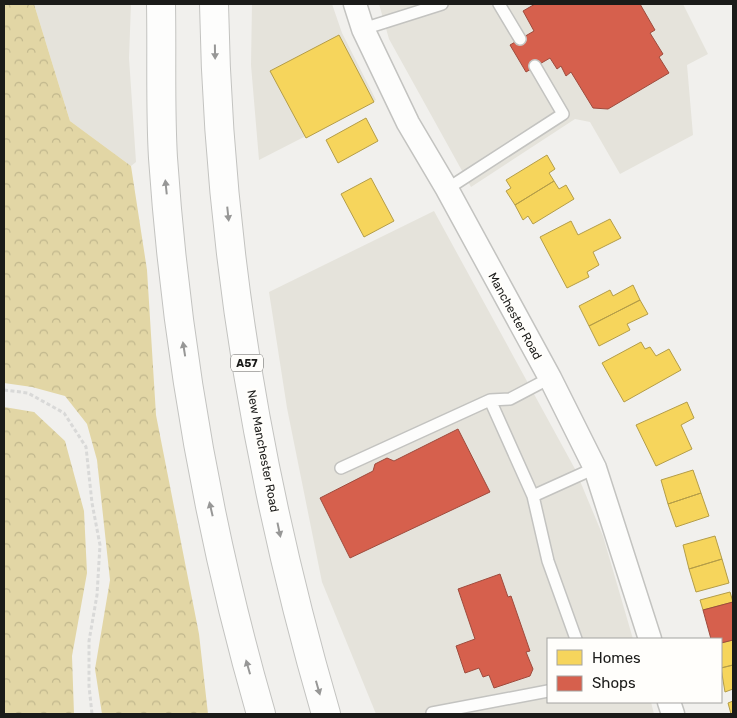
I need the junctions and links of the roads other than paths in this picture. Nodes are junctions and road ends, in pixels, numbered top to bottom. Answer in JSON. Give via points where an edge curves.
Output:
{"nodes":[{"id":1,"x":161,"y":4,"type":"edge"},
{"id":2,"x":214,"y":4,"type":"edge"},
{"id":3,"x":355,"y":4,"type":"edge"},
{"id":4,"x":442,"y":4,"type":"edge"},
{"id":5,"x":499,"y":4,"type":"edge"},
{"id":6,"x":363,"y":29,"type":"junction"},
{"id":7,"x":520,"y":39,"type":"dead end"},
{"id":8,"x":536,"y":66,"type":"dead end"},
{"id":9,"x":446,"y":189,"type":"junction"},
{"id":10,"x":550,"y":378,"type":"junction"},
{"id":11,"x":490,"y":400,"type":"junction"},
{"id":12,"x":341,"y":468,"type":"dead end"},
{"id":13,"x":595,"y":468,"type":"junction"},
{"id":14,"x":533,"y":496,"type":"junction"},
{"id":15,"x":576,"y":638,"type":"edge"},
{"id":16,"x":650,"y":638,"type":"edge"},
{"id":17,"x":547,"y":691,"type":"edge"},
{"id":18,"x":432,"y":713,"type":"dead end"},
{"id":19,"x":261,"y":714,"type":"edge"},
{"id":20,"x":326,"y":714,"type":"edge"}],
"edges":[{"from":19,"to":1,"type":"main road","one_way":true,"via":[[241,643],[209,499],[178,313],[163,157]]},
{"from":2,"to":20,"type":"main road","name":"New Manchester Road","number":"A57","one_way":true,"via":[[218,118],[236,296],[255,418],[306,646]]},
{"from":3,"to":6,"type":"street","name":"Manchester Road"},
{"from":4,"to":6,"type":"lane"},
{"from":5,"to":7,"type":"lane"},
{"from":6,"to":9,"type":"street","name":"Manchester Road","via":[[408,123]]},
{"from":8,"to":9,"type":"lane","via":[[564,114]]},
{"from":9,"to":10,"type":"street","name":"Manchester Road"},
{"from":10,"to":11,"type":"lane","via":[[510,399]]},
{"from":10,"to":13,"type":"street","name":"Manchester Road"},
{"from":11,"to":12,"type":"lane"},
{"from":11,"to":14,"type":"lane"},
{"from":13,"to":14,"type":"lane"},
{"from":13,"to":16,"type":"street","name":"Manchester Road"},
{"from":14,"to":15,"type":"lane","via":[[548,561]]},
{"from":17,"to":18,"type":"lane"}]}
